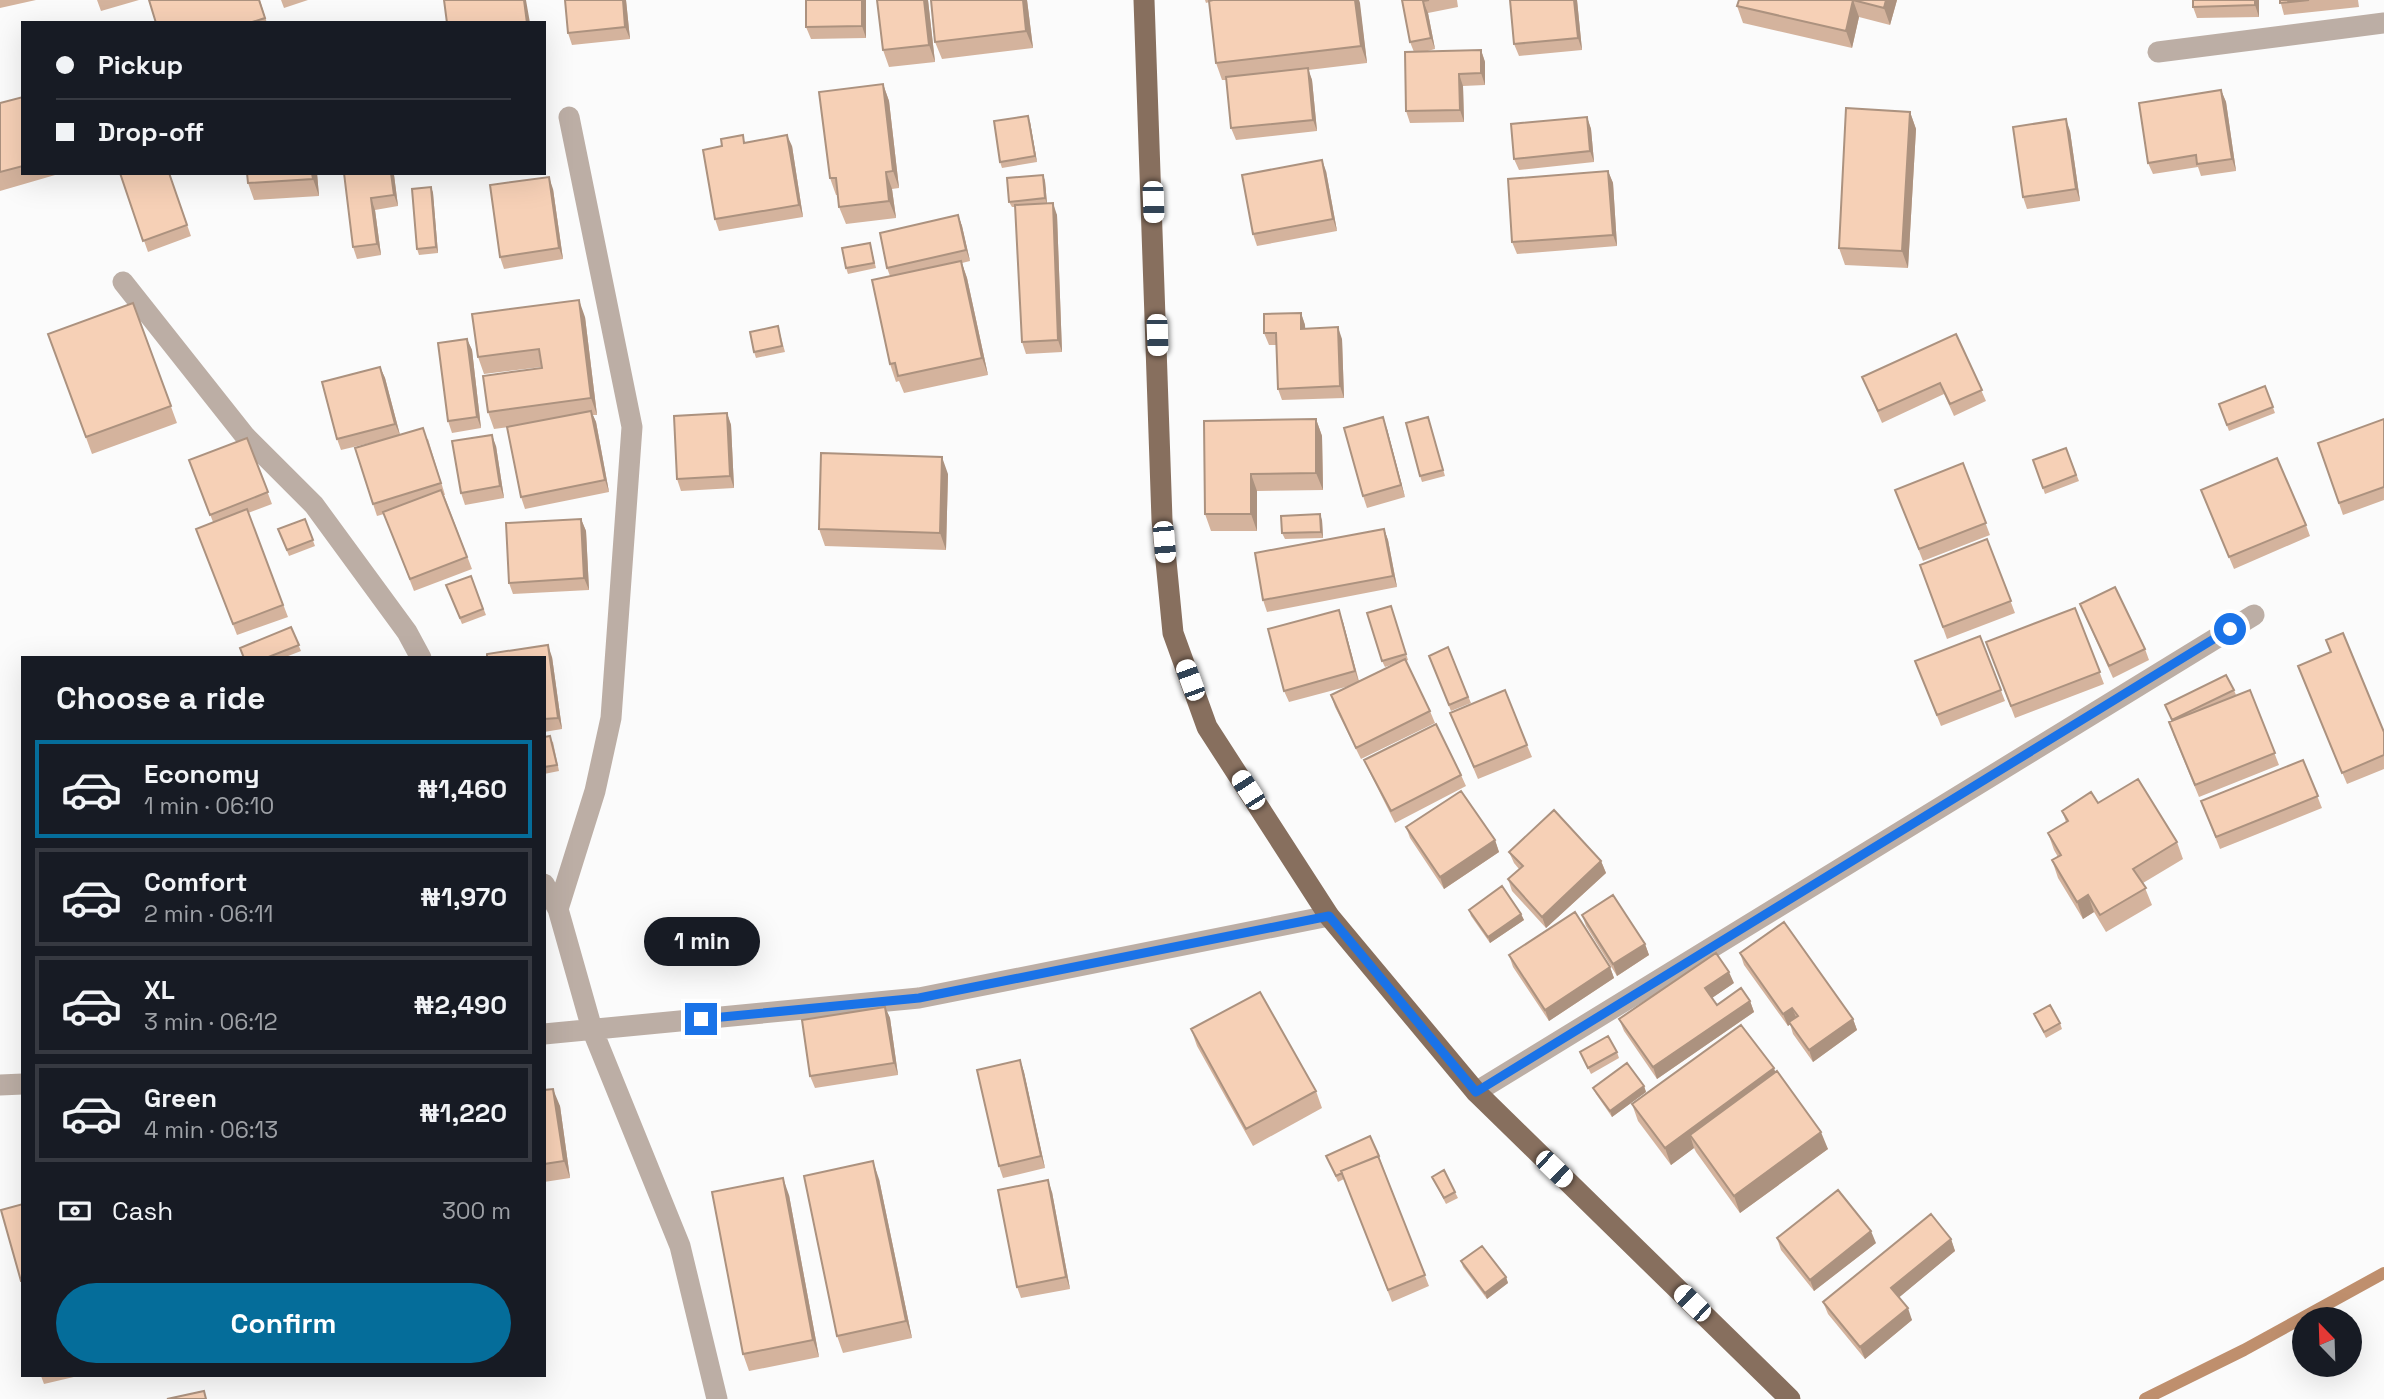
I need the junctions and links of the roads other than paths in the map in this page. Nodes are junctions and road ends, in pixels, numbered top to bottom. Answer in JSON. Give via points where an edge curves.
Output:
{"nodes":[{"id":1,"x":1144,"y":0,"type":"edge"},
{"id":2,"x":2384,"y":23,"type":"edge"},
{"id":3,"x":2158,"y":52,"type":"dead end"},
{"id":4,"x":569,"y":117,"type":"dead end"},
{"id":5,"x":122,"y":282,"type":"dead end"},
{"id":6,"x":2254,"y":615,"type":"dead end"},
{"id":7,"x":420,"y":656,"type":"edge"},
{"id":8,"x":546,"y":888,"type":"edge"},
{"id":9,"x":558,"y":909,"type":"junction"},
{"id":10,"x":1329,"y":916,"type":"junction"},
{"id":11,"x":592,"y":1030,"type":"junction"},
{"id":12,"x":546,"y":1034,"type":"edge"},
{"id":13,"x":21,"y":1084,"type":"edge"},
{"id":14,"x":0,"y":1085,"type":"edge"},
{"id":15,"x":1476,"y":1092,"type":"junction"},
{"id":16,"x":717,"y":1399,"type":"edge"},
{"id":17,"x":1790,"y":1399,"type":"edge"}],
"edges":[{"from":1,"to":10,"type":"main road","via":[[1162,520],[1173,633],[1207,727]]},
{"from":2,"to":3,"type":"street"},
{"from":4,"to":9,"type":"street","via":[[632,427],[611,718],[595,791]]},
{"from":5,"to":7,"type":"street","via":[[245,436],[314,505]]},
{"from":6,"to":15,"type":"street"},
{"from":8,"to":9,"type":"street"},
{"from":9,"to":11,"type":"street"},
{"from":10,"to":11,"type":"street","via":[[919,998]]},
{"from":10,"to":15,"type":"main road"},
{"from":11,"to":12,"type":"street"},
{"from":11,"to":16,"type":"street","via":[[680,1246]]},
{"from":13,"to":14,"type":"street"},
{"from":15,"to":17,"type":"main road"}]}
